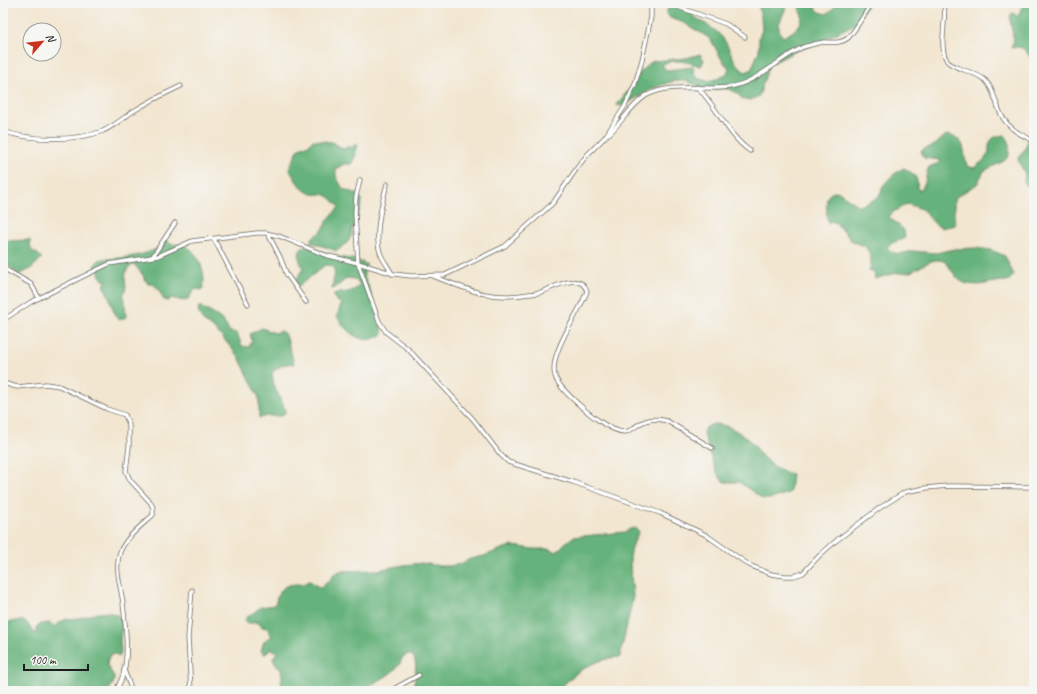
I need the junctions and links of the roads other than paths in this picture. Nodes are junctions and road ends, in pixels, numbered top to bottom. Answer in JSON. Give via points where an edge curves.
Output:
{"nodes":[{"id":1,"x":651,"y":3,"type":"edge"},
{"id":2,"x":667,"y":3,"type":"edge"},
{"id":3,"x":872,"y":3,"type":"edge"},
{"id":4,"x":944,"y":3,"type":"edge"},
{"id":5,"x":744,"y":38,"type":"dead end"},
{"id":6,"x":181,"y":86,"type":"dead end"},
{"id":7,"x":697,"y":87,"type":"junction"},
{"id":8,"x":3,"y":131,"type":"edge"},
{"id":9,"x":605,"y":137,"type":"junction"},
{"id":10,"x":1034,"y":141,"type":"edge"},
{"id":11,"x":750,"y":151,"type":"dead end"},
{"id":12,"x":360,"y":180,"type":"dead end"},
{"id":13,"x":387,"y":184,"type":"dead end"},
{"id":14,"x":175,"y":223,"type":"dead end"},
{"id":15,"x":268,"y":234,"type":"junction"},
{"id":16,"x":214,"y":239,"type":"junction"},
{"id":17,"x":153,"y":256,"type":"junction"},
{"id":18,"x":358,"y":263,"type":"junction"},
{"id":19,"x":3,"y":268,"type":"edge"},
{"id":20,"x":392,"y":274,"type":"junction"},
{"id":21,"x":432,"y":276,"type":"junction"},
{"id":22,"x":39,"y":298,"type":"junction"},
{"id":23,"x":306,"y":302,"type":"dead end"},
{"id":24,"x":248,"y":304,"type":"dead end"},
{"id":25,"x":3,"y":320,"type":"edge"},
{"id":26,"x":3,"y":383,"type":"edge"},
{"id":27,"x":712,"y":448,"type":"dead end"},
{"id":28,"x":1034,"y":487,"type":"edge"},
{"id":29,"x":3,"y":522,"type":"edge"},
{"id":30,"x":3,"y":542,"type":"edge"},
{"id":31,"x":192,"y":590,"type":"dead end"},
{"id":32,"x":124,"y":670,"type":"junction"},
{"id":33,"x":419,"y":675,"type":"dead end"},
{"id":34,"x":116,"y":691,"type":"edge"},
{"id":35,"x":132,"y":691,"type":"edge"},
{"id":36,"x":191,"y":691,"type":"edge"},
{"id":37,"x":390,"y":691,"type":"edge"}],
"edges":[{"from":1,"to":9,"type":"street","via":[[642,60],[635,84],[625,106]]},
{"from":2,"to":5,"type":"street","via":[[726,24]]},
{"from":3,"to":7,"type":"street","via":[[850,36],[842,41],[807,46],[741,85]]},
{"from":4,"to":10,"type":"street","via":[[944,47],[947,61],[984,79],[994,93],[1001,116],[1009,127]]},
{"from":6,"to":8,"type":"street","via":[[150,101],[111,127],[92,135],[42,138]]},
{"from":7,"to":9,"type":"street","via":[[658,90],[647,95]]},
{"from":7,"to":11,"type":"street","via":[[707,97],[737,141]]},
{"from":9,"to":21,"type":"street","via":[[587,155],[553,203],[515,238],[505,246],[445,275]]},
{"from":12,"to":18,"type":"street","via":[[355,214]]},
{"from":13,"to":20,"type":"street","via":[[381,208],[378,246]]},
{"from":14,"to":17,"type":"street"},
{"from":15,"to":16,"type":"street","via":[[257,233]]},
{"from":15,"to":18,"type":"street","via":[[325,255]]},
{"from":15,"to":23,"type":"street","via":[[287,275]]},
{"from":16,"to":17,"type":"street","via":[[192,242]]},
{"from":16,"to":24,"type":"street"},
{"from":17,"to":22,"type":"street","via":[[109,264]]},
{"from":18,"to":20,"type":"street"},
{"from":18,"to":28,"type":"street","via":[[383,328],[408,349],[473,419],[504,459],[676,520],[706,535],[749,565],[771,574],[794,576],[808,570],[820,554],[857,524],[910,490],[948,486]]},
{"from":19,"to":22,"type":"street","via":[[31,284]]},
{"from":20,"to":21,"type":"street"},
{"from":21,"to":27,"type":"street","via":[[477,292],[508,297],[540,292],[571,282],[581,282],[587,291],[557,353],[554,368],[557,380],[575,401],[599,422],[627,432],[646,421],[661,419]]},
{"from":22,"to":25,"type":"street"},
{"from":26,"to":32,"type":"street","via":[[17,387],[46,384],[58,386],[127,418],[129,447],[126,470],[130,480],[150,503],[153,515],[129,538],[118,559],[126,640]]},
{"from":29,"to":30,"type":"main road"},
{"from":31,"to":36,"type":"street","via":[[188,637]]},
{"from":32,"to":34,"type":"street"},
{"from":32,"to":35,"type":"street"},
{"from":33,"to":37,"type":"street"}]}
